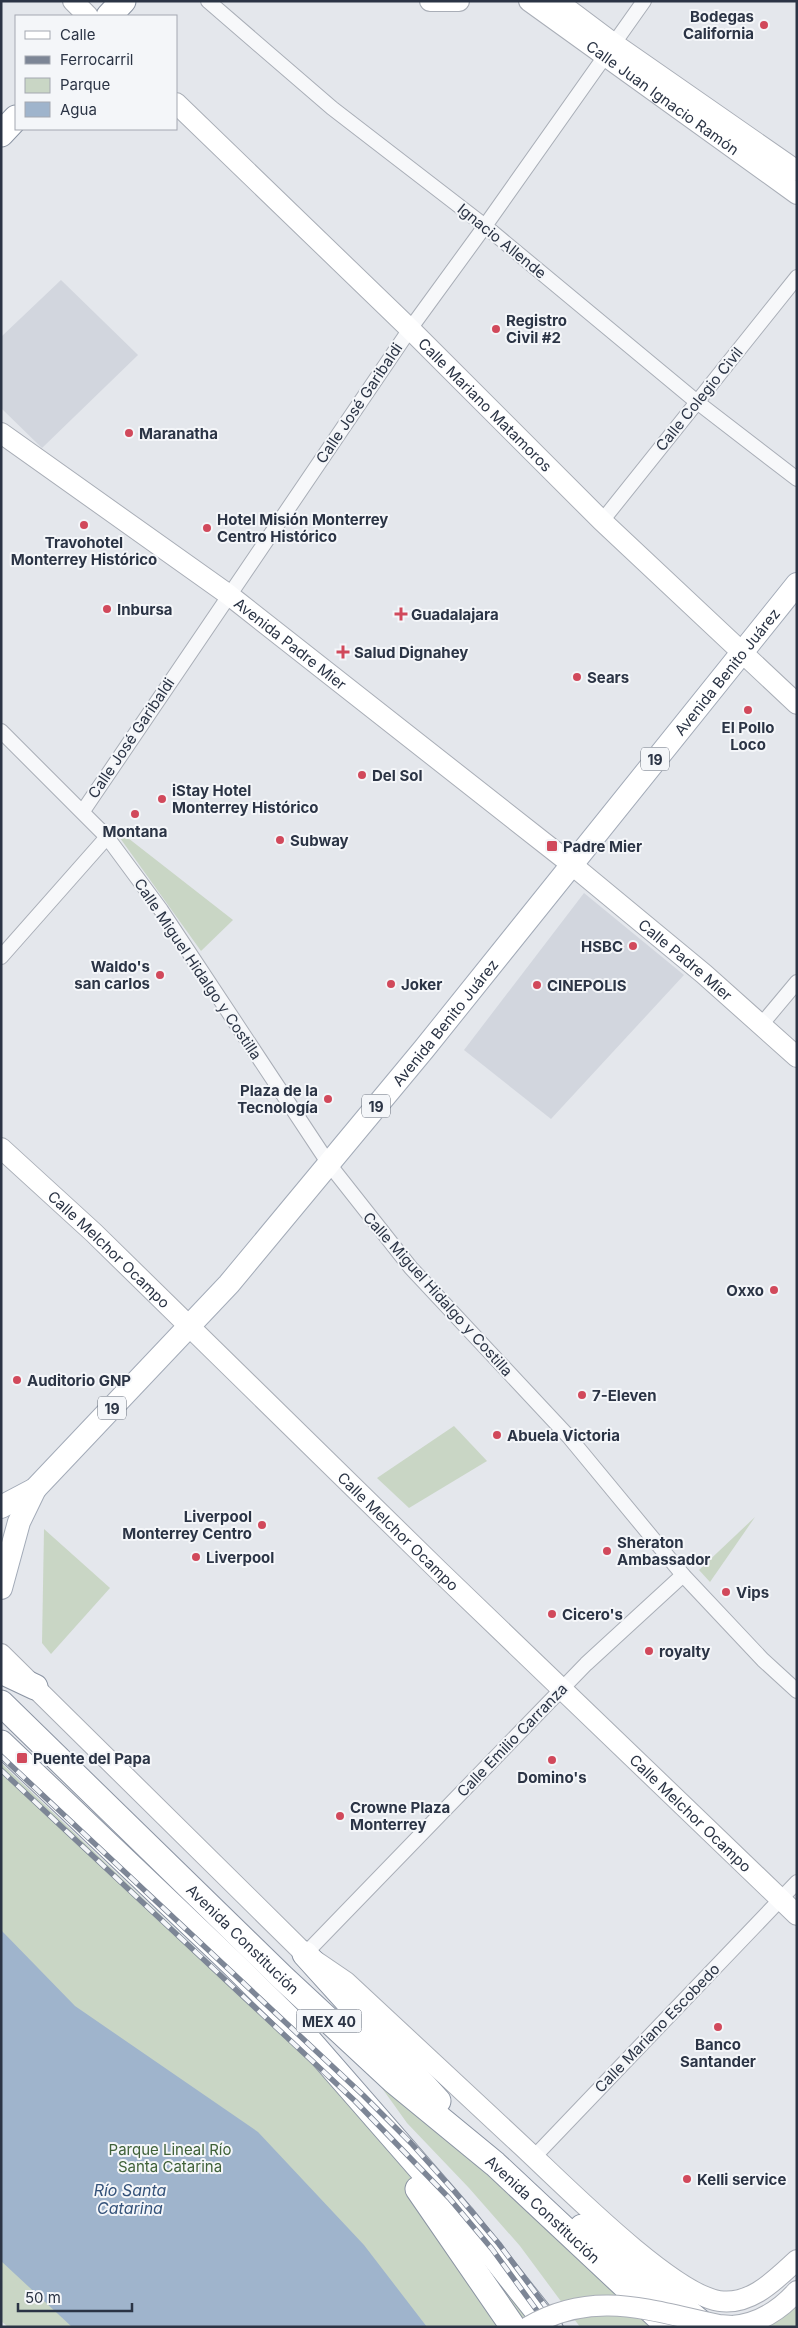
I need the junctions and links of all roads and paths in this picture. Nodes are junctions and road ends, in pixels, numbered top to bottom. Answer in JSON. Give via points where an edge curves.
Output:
{"nodes":[{"id":1,"x":73,"y":1,"type":"edge"},
{"id":2,"x":123,"y":1,"type":"edge"},
{"id":3,"x":208,"y":1,"type":"edge"},
{"id":4,"x":430,"y":1,"type":"edge"},
{"id":5,"x":459,"y":1,"type":"edge"},
{"id":6,"x":529,"y":1,"type":"edge"},
{"id":7,"x":557,"y":1,"type":"edge"},
{"id":8,"x":644,"y":1,"type":"edge"},
{"id":9,"x":87,"y":15,"type":"edge"},
{"id":10,"x":110,"y":15,"type":"edge"},
{"id":11,"x":610,"y":50,"type":"junction"},
{"id":12,"x":178,"y":105,"type":"edge"},
{"id":13,"x":15,"y":119,"type":"edge"},
{"id":14,"x":1,"y":134,"type":"edge"},
{"id":15,"x":797,"y":171,"type":"edge"},
{"id":16,"x":797,"y":194,"type":"edge"},
{"id":17,"x":485,"y":226,"type":"junction"},
{"id":18,"x":797,"y":277,"type":"edge"},
{"id":19,"x":410,"y":329,"type":"junction"},
{"id":20,"x":698,"y":402,"type":"junction"},
{"id":21,"x":1,"y":433,"type":"edge"},
{"id":22,"x":797,"y":480,"type":"edge"},
{"id":23,"x":602,"y":521,"type":"junction"},
{"id":24,"x":797,"y":584,"type":"edge"},
{"id":25,"x":229,"y":596,"type":"junction"},
{"id":26,"x":741,"y":654,"type":"junction"},
{"id":27,"x":797,"y":704,"type":"edge"},
{"id":28,"x":1,"y":731,"type":"edge"},
{"id":29,"x":82,"y":810,"type":"junction"},
{"id":30,"x":107,"y":838,"type":"junction"},
{"id":31,"x":571,"y":864,"type":"junction"},
{"id":32,"x":1,"y":958,"type":"edge"},
{"id":33,"x":797,"y":982,"type":"edge"},
{"id":34,"x":761,"y":1025,"type":"junction"},
{"id":35,"x":797,"y":1057,"type":"edge"},
{"id":36,"x":1,"y":1148,"type":"edge"},
{"id":37,"x":329,"y":1164,"type":"junction"},
{"id":38,"x":189,"y":1328,"type":"junction"},
{"id":39,"x":35,"y":1489,"type":"junction"},
{"id":40,"x":1,"y":1506,"type":"edge"},
{"id":41,"x":683,"y":1575,"type":"junction"},
{"id":42,"x":1,"y":1588,"type":"edge"},
{"id":43,"x":1,"y":1654,"type":"edge"},
{"id":44,"x":1,"y":1670,"type":"edge"},
{"id":45,"x":35,"y":1687,"type":"junction"},
{"id":46,"x":561,"y":1690,"type":"junction"},
{"id":47,"x":797,"y":1691,"type":"edge"},
{"id":48,"x":1,"y":1702,"type":"edge"},
{"id":49,"x":1,"y":1743,"type":"edge"},
{"id":50,"x":797,"y":1882,"type":"edge"},
{"id":51,"x":780,"y":1899,"type":"junction"},
{"id":52,"x":797,"y":1915,"type":"edge"},
{"id":53,"x":305,"y":1954,"type":"junction"},
{"id":54,"x":298,"y":2028,"type":"junction"},
{"id":55,"x":534,"y":2157,"type":"junction"},
{"id":56,"x":495,"y":2164,"type":"junction"},
{"id":57,"x":797,"y":2260,"type":"edge"},
{"id":58,"x":797,"y":2290,"type":"edge"},
{"id":59,"x":732,"y":2326,"type":"edge"},
{"id":60,"x":513,"y":2327,"type":"edge"},
{"id":61,"x":528,"y":2327,"type":"edge"},
{"id":62,"x":550,"y":2327,"type":"edge"},
{"id":63,"x":669,"y":2327,"type":"edge"},
{"id":64,"x":706,"y":2327,"type":"edge"}],
"edges":[{"from":1,"to":9,"type":"street"},
{"from":2,"to":10,"type":"highway"},
{"from":3,"to":17,"type":"street","name":"Ignacio Allende","via":[[332,108]]},
{"from":4,"to":5,"type":"street"},
{"from":6,"to":11,"type":"street","name":"Calle Juan Ignacio Ramón"},
{"from":7,"to":11,"type":"street","name":"Calle Juan Ignacio Ramón"},
{"from":8,"to":11,"type":"street","name":"Calle José Garibaldi"},
{"from":11,"to":15,"type":"street","name":"Calle Juan Ignacio Ramón"},
{"from":11,"to":16,"type":"street","name":"Calle Juan Ignacio Ramón"},
{"from":11,"to":17,"type":"street","name":"Calle José Garibaldi"},
{"from":12,"to":19,"type":"street","name":"Calle Mariano Matamoros"},
{"from":13,"to":14,"type":"highway"},
{"from":17,"to":19,"type":"street","name":"Calle José Garibaldi"},
{"from":17,"to":20,"type":"street","name":"Ignacio Allende"},
{"from":18,"to":20,"type":"street","name":"Calle Colegio Civil"},
{"from":19,"to":23,"type":"street","name":"Calle Mariano Matamoros"},
{"from":19,"to":25,"type":"street","name":"Calle José Garibaldi"},
{"from":20,"to":22,"type":"street","name":"Ignacio Allende"},
{"from":20,"to":23,"type":"street","name":"Calle Colegio Civil"},
{"from":21,"to":25,"type":"street","name":"Avenida Padre Mier"},
{"from":23,"to":26,"type":"street","name":"Calle Mariano Matamoros"},
{"from":24,"to":26,"type":"main road","name":"Avenida Benito Juárez","number":"19"},
{"from":25,"to":29,"type":"street","name":"Calle José Garibaldi"},
{"from":25,"to":31,"type":"street","name":"Avenida Padre Mier"},
{"from":26,"to":27,"type":"street","name":"Calle Mariano Matamoros"},
{"from":26,"to":31,"type":"main road","name":"Avenida Benito Juárez","number":"19"},
{"from":28,"to":29,"type":"street","name":"Calle Miguel Hidalgo y Costilla"},
{"from":29,"to":30,"type":"street","name":"Calle Miguel Hidalgo y Costilla"},
{"from":30,"to":32,"type":"street"},
{"from":30,"to":37,"type":"street","name":"Calle Miguel Hidalgo y Costilla","via":[[161,910]]},
{"from":31,"to":34,"type":"street","name":"Calle Padre Mier"},
{"from":31,"to":37,"type":"main road","name":"Avenida Benito Juárez","number":"19"},
{"from":33,"to":34,"type":"street"},
{"from":34,"to":35,"type":"street","name":"Calle Padre Mier"},
{"from":36,"to":38,"type":"street","name":"Calle Melchor Ocampo","via":[[94,1233]]},
{"from":37,"to":38,"type":"main road","name":"Avenida Benito Juárez","number":"19"},
{"from":37,"to":41,"type":"street","name":"Calle Miguel Hidalgo y Costilla","via":[[411,1268],[569,1437]]},
{"from":38,"to":39,"type":"main road","name":"Avenida Benito Juárez","number":"19"},
{"from":38,"to":46,"type":"street","name":"Calle Melchor Ocampo"},
{"from":39,"to":40,"type":"main road","name":"Avenida Benito Juárez","number":"19"},
{"from":39,"to":42,"type":"main road","name":"Avenida Benito Juárez","number":"19","via":[[19,1522]]},
{"from":41,"to":46,"type":"street","name":"Calle Emilio Carranza","via":[[592,1657]]},
{"from":41,"to":47,"type":"street","name":"Calle Miguel Hidalgo y Costilla"},
{"from":43,"to":45,"type":"street"},
{"from":44,"to":45,"type":"highway"},
{"from":45,"to":53,"type":"street"},
{"from":46,"to":51,"type":"street","name":"Calle Melchor Ocampo"},
{"from":46,"to":53,"type":"street","name":"Calle Emilio Carranza"},
{"from":48,"to":56,"type":"highway","name":"Avenida Constitución","number":"MEX 40","via":[[283,1978],[394,2081]]},
{"from":49,"to":54,"type":"highway","name":"Avenida Constitución","number":"MEX 40"},
{"from":50,"to":51,"type":"street","name":"Calle Mariano Escobedo"},
{"from":51,"to":52,"type":"street","name":"Calle Melchor Ocampo"},
{"from":51,"to":55,"type":"street","name":"Calle Mariano Escobedo"},
{"from":53,"to":55,"type":"street","via":[[346,1982]]},
{"from":53,"to":56,"type":"highway"},
{"from":54,"to":60,"type":"highway","via":[[430,2204]]},
{"from":54,"to":62,"type":"highway","name":"Avenida Constitución","number":"MEX 40","via":[[462,2216]]},
{"from":55,"to":57,"type":"street","via":[[633,2246],[680,2283],[708,2298],[734,2301],[751,2296]]},
{"from":56,"to":63,"type":"highway","name":"Avenida Constitución","number":"MEX 40"},
{"from":56,"to":64,"type":"highway","via":[[622,2257]]},
{"from":58,"to":59,"type":"street","via":[[763,2318]]},
{"from":59,"to":61,"type":"street","bridge":true,"via":[[639,2306],[613,2305],[577,2308]]}]}
